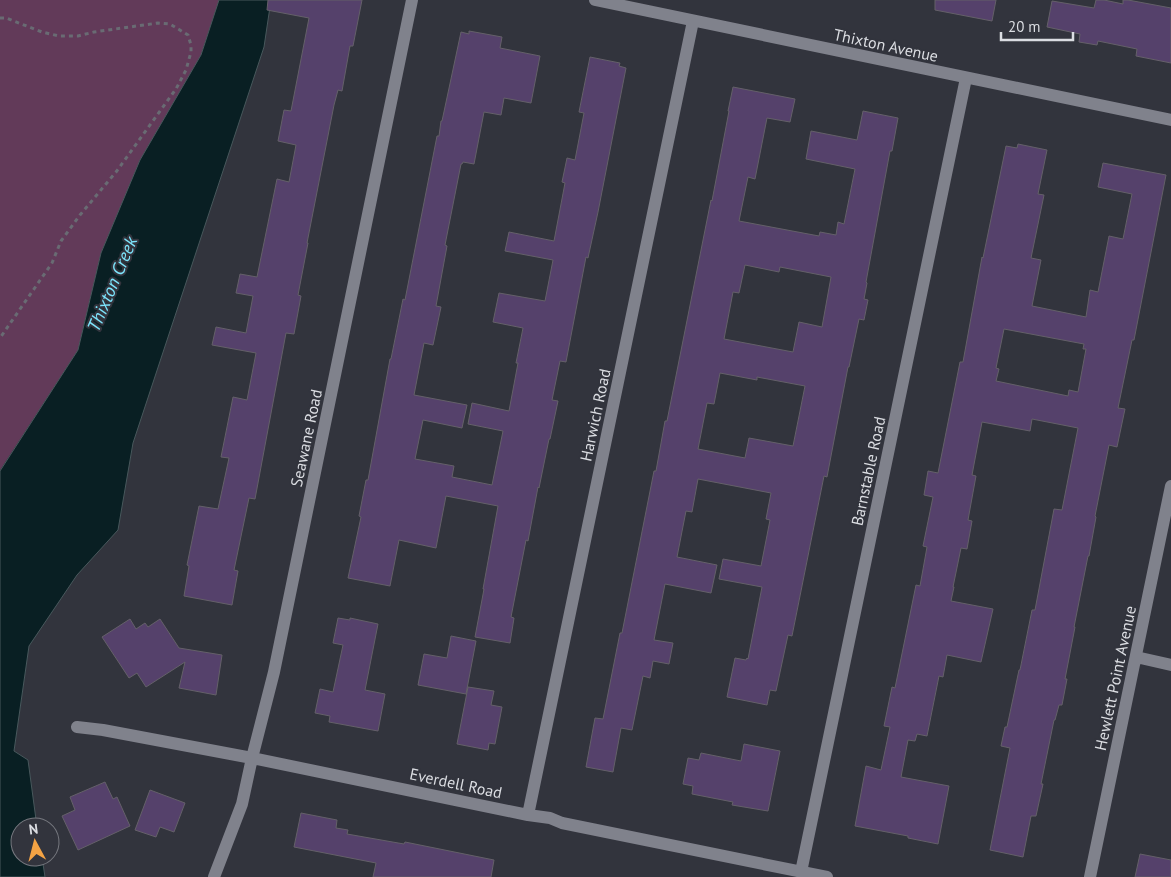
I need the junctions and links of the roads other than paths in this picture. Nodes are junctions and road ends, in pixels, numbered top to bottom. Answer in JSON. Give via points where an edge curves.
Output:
{"nodes":[{"id":1,"x":412,"y":0,"type":"edge"},
{"id":2,"x":595,"y":0,"type":"edge"},
{"id":3,"x":693,"y":21,"type":"junction"},
{"id":4,"x":966,"y":78,"type":"junction"},
{"id":5,"x":1171,"y":120,"type":"edge"},
{"id":6,"x":1171,"y":486,"type":"edge"},
{"id":7,"x":1136,"y":658,"type":"junction"},
{"id":8,"x":1171,"y":665,"type":"edge"},
{"id":9,"x":77,"y":727,"type":"dead end"},
{"id":10,"x":252,"y":758,"type":"junction"},
{"id":11,"x":528,"y":815,"type":"junction"},
{"id":12,"x":801,"y":872,"type":"junction"},
{"id":13,"x":214,"y":877,"type":"edge"},
{"id":14,"x":827,"y":877,"type":"edge"},
{"id":15,"x":1090,"y":877,"type":"edge"}],
"edges":[{"from":1,"to":10,"type":"street","name":"Seawane Road","via":[[274,672]]},
{"from":2,"to":3,"type":"street","name":"Thixton Avenue"},
{"from":3,"to":4,"type":"street","name":"Thixton Avenue"},
{"from":3,"to":11,"type":"street","name":"Harwich Road"},
{"from":4,"to":5,"type":"street","name":"Thixton Avenue"},
{"from":4,"to":12,"type":"street","name":"Barnstable Road"},
{"from":6,"to":7,"type":"street","name":"Hewlett Point Avenue"},
{"from":7,"to":8,"type":"street"},
{"from":7,"to":15,"type":"street","name":"Hewlett Point Avenue"},
{"from":9,"to":10,"type":"street","name":"Everdell Road"},
{"from":10,"to":11,"type":"street","name":"Everdell Road"},
{"from":10,"to":13,"type":"street","name":"Seawane Road","via":[[242,804]]},
{"from":11,"to":12,"type":"street","name":"Everdell Road"},
{"from":12,"to":14,"type":"street","name":"Everdell Road"}]}
